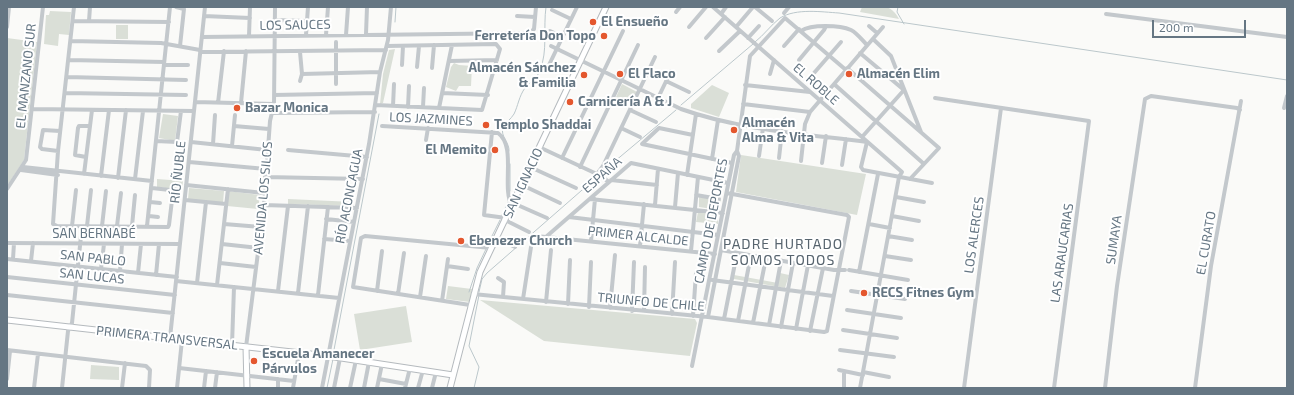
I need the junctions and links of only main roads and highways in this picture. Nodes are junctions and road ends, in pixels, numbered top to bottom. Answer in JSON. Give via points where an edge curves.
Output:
{"nodes":[{"id":1,"x":606,"y":7,"type":"edge"},
{"id":2,"x":7,"y":320,"type":"edge"},
{"id":3,"x":246,"y":347,"type":"junction"},
{"id":4,"x":453,"y":374,"type":"junction"},
{"id":5,"x":246,"y":388,"type":"edge"},
{"id":6,"x":450,"y":388,"type":"edge"}],
"edges":[{"from":1,"to":4,"type":"main road","name":"SAN IGNACIO","via":[[522,185],[503,218],[496,238],[488,248],[480,272],[477,295],[470,305]]},
{"from":2,"to":3,"type":"main road","name":"PRIMERA TRANSVERSAL"},
{"from":3,"to":4,"type":"main road","name":"PRIMERA TRANSVERSAL"},
{"from":3,"to":5,"type":"main road","name":"AVENIDA LOS SILOS"},
{"from":4,"to":6,"type":"main road","name":"SAN IGNACIO"}]}
